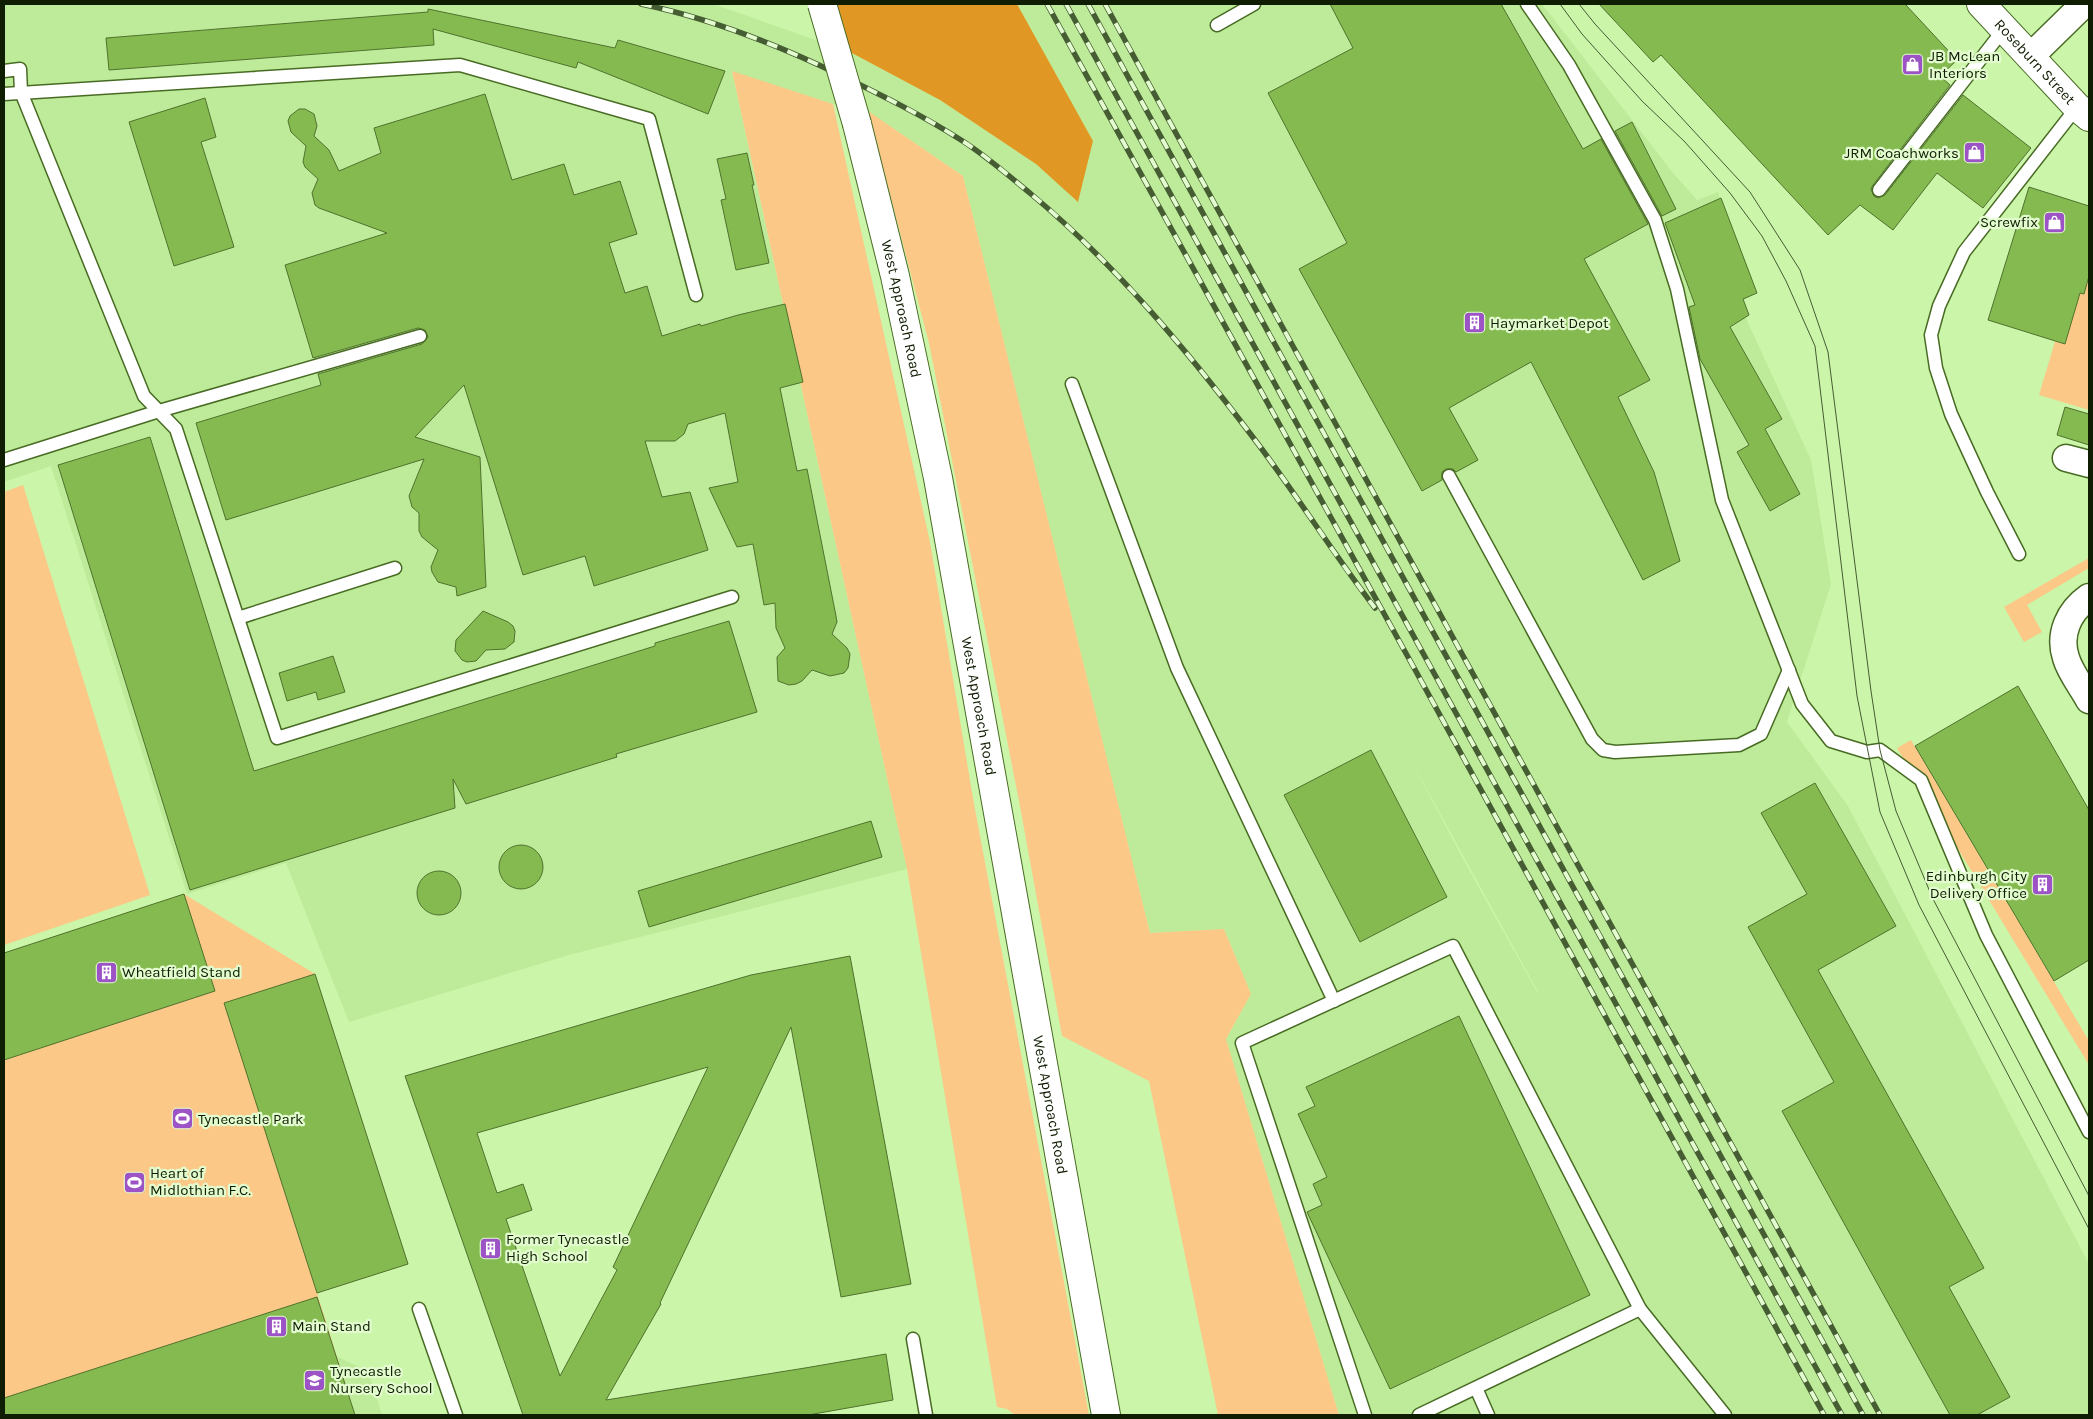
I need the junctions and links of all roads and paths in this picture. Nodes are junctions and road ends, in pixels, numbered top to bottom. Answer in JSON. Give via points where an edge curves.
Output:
{"nodes":[{"id":1,"x":822,"y":4,"type":"edge"},
{"id":2,"x":1254,"y":4,"type":"edge"},
{"id":3,"x":1527,"y":4,"type":"edge"},
{"id":4,"x":1981,"y":4,"type":"edge"},
{"id":5,"x":2084,"y":4,"type":"edge"},
{"id":6,"x":1217,"y":25,"type":"dead end"},
{"id":7,"x":2004,"y":29,"type":"junction"},
{"id":8,"x":2030,"y":57,"type":"junction"},
{"id":9,"x":4,"y":71,"type":"edge"},
{"id":10,"x":21,"y":92,"type":"junction"},
{"id":11,"x":4,"y":94,"type":"edge"},
{"id":12,"x":2083,"y":112,"type":"edge"},
{"id":13,"x":1879,"y":190,"type":"dead end"},
{"id":14,"x":696,"y":295,"type":"dead end"},
{"id":15,"x":420,"y":336,"type":"dead end"},
{"id":16,"x":1072,"y":384,"type":"dead end"},
{"id":17,"x":159,"y":412,"type":"junction"},
{"id":18,"x":4,"y":460,"type":"edge"},
{"id":19,"x":1449,"y":476,"type":"dead end"},
{"id":20,"x":2019,"y":554,"type":"dead end"},
{"id":21,"x":395,"y":568,"type":"dead end"},
{"id":22,"x":732,"y":597,"type":"dead end"},
{"id":23,"x":2089,"y":597,"type":"edge"},
{"id":24,"x":238,"y":618,"type":"junction"},
{"id":25,"x":1789,"y":670,"type":"junction"},
{"id":26,"x":2089,"y":700,"type":"edge"},
{"id":27,"x":1334,"y":1001,"type":"junction"},
{"id":28,"x":2089,"y":1132,"type":"edge"},
{"id":29,"x":419,"y":1309,"type":"dead end"},
{"id":30,"x":1640,"y":1309,"type":"junction"},
{"id":31,"x":913,"y":1339,"type":"dead end"},
{"id":32,"x":1476,"y":1388,"type":"junction"},
{"id":33,"x":456,"y":1415,"type":"edge"},
{"id":34,"x":926,"y":1415,"type":"edge"},
{"id":35,"x":1106,"y":1415,"type":"edge"},
{"id":36,"x":1365,"y":1415,"type":"edge"},
{"id":37,"x":1419,"y":1415,"type":"edge"},
{"id":38,"x":1488,"y":1415,"type":"edge"},
{"id":39,"x":1725,"y":1415,"type":"edge"}],
"edges":[{"from":1,"to":35,"type":"street","name":"West Approach Road","bridge":true,"via":[[857,124],[895,276],[938,478]]},
{"from":2,"to":6,"type":"lane"},
{"from":3,"to":25,"type":"lane","via":[[1568,64],[1655,220],[1677,288],[1722,500]]},
{"from":4,"to":7,"type":"street","name":"Roseburn Street"},
{"from":5,"to":8,"type":"street"},
{"from":7,"to":8,"type":"street","name":"Roseburn Street"},
{"from":7,"to":13,"type":"lane"},
{"from":8,"to":12,"type":"street","name":"Roseburn Street"},
{"from":9,"to":10,"type":"lane","via":[[20,69]]},
{"from":10,"to":11,"type":"lane"},
{"from":10,"to":14,"type":"lane","via":[[460,65],[649,119]]},
{"from":10,"to":17,"type":"lane","via":[[144,396]]},
{"from":12,"to":20,"type":"lane","via":[[1964,252],[1939,306],[1931,336],[1940,382],[1958,431]]},
{"from":15,"to":17,"type":"lane"},
{"from":16,"to":27,"type":"lane","via":[[1178,668]]},
{"from":17,"to":18,"type":"lane"},
{"from":17,"to":24,"type":"lane","via":[[176,429]]},
{"from":19,"to":25,"type":"lane","via":[[1592,739],[1603,750],[1739,746],[1760,734]]},
{"from":21,"to":24,"type":"lane"},
{"from":22,"to":24,"type":"lane","via":[[277,738]]},
{"from":23,"to":26,"type":"street","via":[[2072,613],[2063,642],[2066,659]]},
{"from":25,"to":28,"type":"lane","via":[[1802,704],[1831,741],[1867,752],[1880,750],[1921,780],[1986,935]]},
{"from":27,"to":30,"type":"lane","via":[[1454,946]]},
{"from":27,"to":36,"type":"lane","via":[[1242,1043]]},
{"from":29,"to":33,"type":"lane"},
{"from":30,"to":32,"type":"lane"},
{"from":30,"to":39,"type":"lane"},
{"from":31,"to":34,"type":"lane"},
{"from":32,"to":37,"type":"lane"},
{"from":32,"to":38,"type":"lane"}]}
